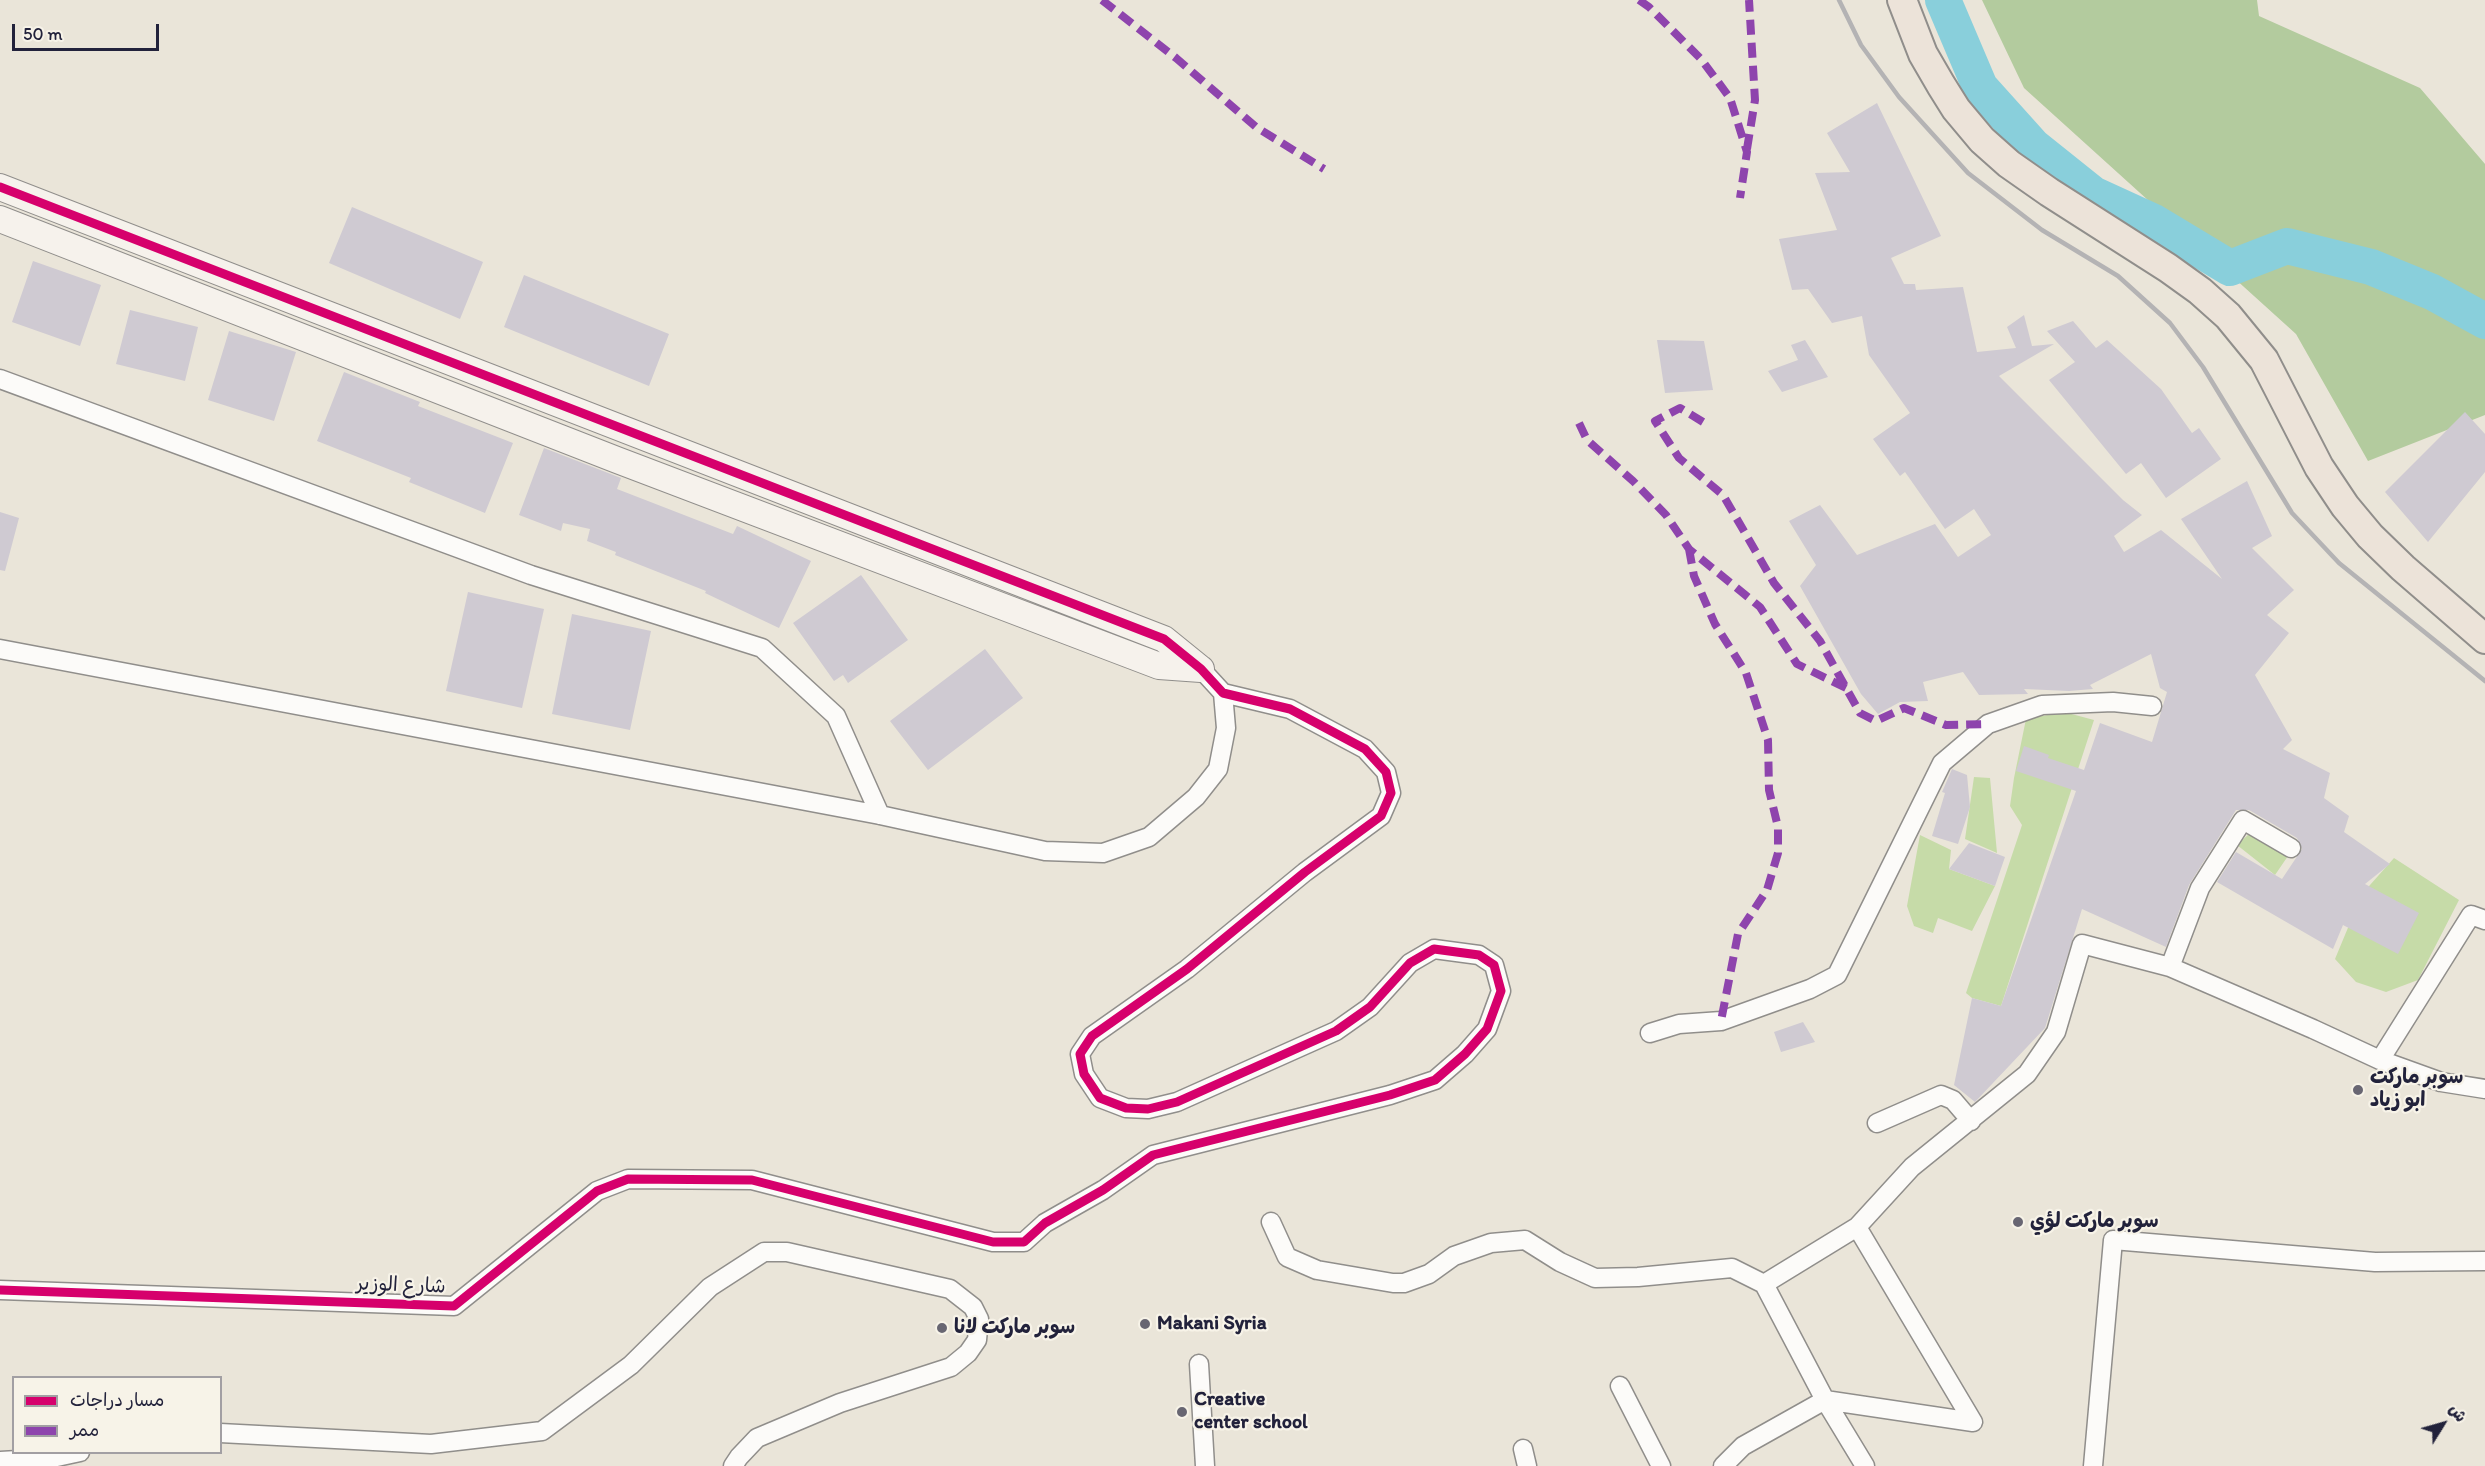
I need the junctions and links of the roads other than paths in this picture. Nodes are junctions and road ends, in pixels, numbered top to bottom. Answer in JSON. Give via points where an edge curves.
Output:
{"nodes":[{"id":1,"x":1902,"y":0,"type":"edge"},
{"id":2,"x":0,"y":187,"type":"edge"},
{"id":3,"x":0,"y":219,"type":"edge"},
{"id":4,"x":0,"y":379,"type":"edge"},
{"id":5,"x":2485,"y":639,"type":"edge"},
{"id":6,"x":0,"y":649,"type":"edge"},
{"id":7,"x":1201,"y":669,"type":"junction"},
{"id":8,"x":1223,"y":693,"type":"junction"},
{"id":9,"x":2152,"y":706,"type":"dead end"},
{"id":10,"x":880,"y":815,"type":"junction"},
{"id":11,"x":2291,"y":848,"type":"dead end"},
{"id":12,"x":2485,"y":920,"type":"edge"},
{"id":13,"x":2170,"y":968,"type":"junction"},
{"id":14,"x":1650,"y":1033,"type":"dead end"},
{"id":15,"x":2380,"y":1060,"type":"junction"},
{"id":16,"x":2485,"y":1089,"type":"edge"},
{"id":17,"x":1971,"y":1121,"type":"junction"},
{"id":18,"x":1876,"y":1123,"type":"dead end"},
{"id":19,"x":1271,"y":1222,"type":"dead end"},
{"id":20,"x":1857,"y":1227,"type":"junction"},
{"id":21,"x":2485,"y":1261,"type":"edge"},
{"id":22,"x":1764,"y":1284,"type":"junction"},
{"id":23,"x":0,"y":1290,"type":"edge"},
{"id":24,"x":1199,"y":1364,"type":"dead end"},
{"id":25,"x":1620,"y":1386,"type":"dead end"},
{"id":26,"x":1825,"y":1400,"type":"junction"},
{"id":27,"x":222,"y":1433,"type":"edge"},
{"id":28,"x":71,"y":1454,"type":"edge"},
{"id":29,"x":0,"y":1461,"type":"edge"},
{"id":30,"x":733,"y":1466,"type":"edge"},
{"id":31,"x":1205,"y":1466,"type":"edge"},
{"id":32,"x":1661,"y":1466,"type":"edge"},
{"id":33,"x":1723,"y":1466,"type":"edge"},
{"id":34,"x":1865,"y":1466,"type":"edge"},
{"id":35,"x":2093,"y":1466,"type":"edge"}],
"edges":[{"from":1,"to":5,"type":"main road","via":[[1923,54],[1956,109],[1982,140],[2049,192],[2168,268],[2228,316],[2264,360],[2319,467],[2345,506],[2403,568]]},
{"from":2,"to":7,"type":"street","via":[[1164,639]]},
{"from":3,"to":7,"type":"street","via":[[606,456],[1159,666]]},
{"from":4,"to":10,"type":"street","via":[[531,575],[762,648],[836,716]]},
{"from":6,"to":10,"type":"street"},
{"from":7,"to":8,"type":"street"},
{"from":8,"to":10,"type":"street","via":[[1226,728],[1218,769],[1196,798],[1149,837],[1103,853],[1045,851]]},
{"from":8,"to":23,"type":"street","name":"شارع الوزير","via":[[1290,709],[1365,749],[1386,772],[1391,793],[1381,816],[1305,872],[1187,969],[1092,1036],[1080,1054],[1084,1074],[1100,1098],[1126,1108],[1148,1109],[1177,1102],[1336,1031],[1370,1007],[1410,963],[1434,949],[1479,955],[1494,965],[1501,991],[1487,1029],[1435,1080],[1153,1155],[1045,1223],[1024,1242],[993,1242],[752,1180],[628,1179],[597,1191],[454,1306]]},
{"from":9,"to":14,"type":"street","via":[[2114,702],[2042,705],[1988,724],[1942,763],[1837,975],[1810,989],[1721,1021],[1679,1024]]},
{"from":11,"to":13,"type":"street","via":[[2243,820],[2200,888]]},
{"from":12,"to":15,"type":"street","via":[[2472,915]]},
{"from":13,"to":15,"type":"street"},
{"from":13,"to":17,"type":"street","via":[[2082,944],[2056,1032],[2027,1074]]},
{"from":15,"to":16,"type":"street","via":[[2441,1082]]},
{"from":17,"to":18,"type":"street","via":[[1953,1100],[1941,1095]]},
{"from":17,"to":20,"type":"street","via":[[1912,1167]]},
{"from":19,"to":22,"type":"street","via":[[1287,1257],[1317,1270],[1393,1283],[1429,1274],[1454,1256],[1491,1243],[1525,1240],[1595,1278],[1732,1268]]},
{"from":20,"to":22,"type":"street"},
{"from":20,"to":26,"type":"street","via":[[1973,1422]]},
{"from":21,"to":35,"type":"street","via":[[2375,1262],[2113,1240]]},
{"from":22,"to":26,"type":"street"},
{"from":24,"to":31,"type":"street"},
{"from":25,"to":32,"type":"street"},
{"from":26,"to":33,"type":"street","via":[[1743,1446]]},
{"from":26,"to":34,"type":"street"},
{"from":27,"to":30,"type":"street","via":[[431,1444],[542,1431],[631,1365],[710,1287],[764,1252],[787,1252],[950,1290],[974,1307],[979,1319],[977,1340],[951,1367],[840,1403],[757,1438]]},
{"from":28,"to":29,"type":"street"}]}
